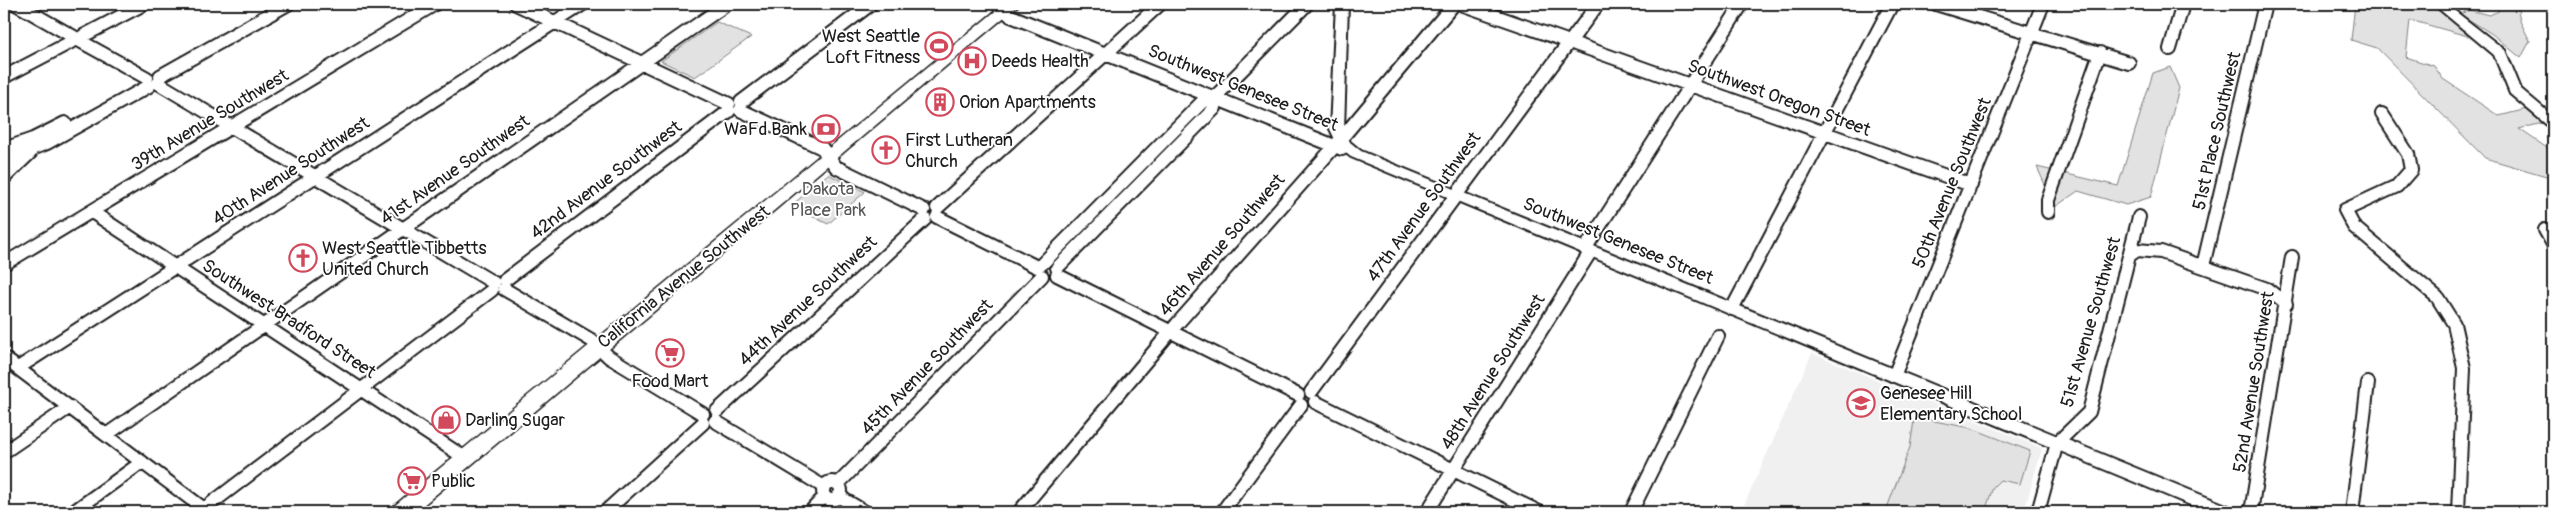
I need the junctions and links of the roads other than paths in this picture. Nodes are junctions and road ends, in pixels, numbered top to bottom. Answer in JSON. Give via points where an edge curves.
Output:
{"nodes":[{"id":1,"x":16,"y":4,"type":"edge"},
{"id":2,"x":144,"y":4,"type":"edge"},
{"id":3,"x":288,"y":4,"type":"edge"},
{"id":4,"x":435,"y":4,"type":"edge"},
{"id":5,"x":516,"y":4,"type":"edge"},
{"id":6,"x":583,"y":4,"type":"edge"},
{"id":7,"x":727,"y":4,"type":"edge"},
{"id":8,"x":871,"y":4,"type":"edge"},
{"id":9,"x":1160,"y":4,"type":"edge"},
{"id":10,"x":1307,"y":4,"type":"edge"},
{"id":11,"x":1342,"y":4,"type":"edge"},
{"id":12,"x":1454,"y":4,"type":"edge"},
{"id":13,"x":1462,"y":4,"type":"edge"},
{"id":14,"x":1598,"y":4,"type":"edge"},
{"id":15,"x":1742,"y":4,"type":"edge"},
{"id":16,"x":1892,"y":4,"type":"edge"},
{"id":17,"x":1936,"y":4,"type":"edge"},
{"id":18,"x":2043,"y":4,"type":"edge"},
{"id":19,"x":2183,"y":4,"type":"edge"},
{"id":20,"x":2265,"y":4,"type":"edge"},
{"id":21,"x":2439,"y":4,"type":"edge"},
{"id":22,"x":1006,"y":6,"type":"edge"},
{"id":23,"x":554,"y":22,"type":"junction"},
{"id":24,"x":2030,"y":33,"type":"junction"},
{"id":25,"x":77,"y":39,"type":"junction"},
{"id":26,"x":1570,"y":42,"type":"junction"},
{"id":27,"x":2170,"y":50,"type":"dead end"},
{"id":28,"x":2100,"y":53,"type":"junction"},
{"id":29,"x":1106,"y":54,"type":"junction"},
{"id":30,"x":641,"y":63,"type":"junction"},
{"id":31,"x":2129,"y":63,"type":"dead end"},
{"id":32,"x":4,"y":78,"type":"edge"},
{"id":33,"x":152,"y":81,"type":"junction"},
{"id":34,"x":1690,"y":85,"type":"junction"},
{"id":35,"x":1214,"y":98,"type":"junction"},
{"id":36,"x":735,"y":107,"type":"junction"},
{"id":37,"x":2382,"y":114,"type":"dead end"},
{"id":38,"x":2553,"y":123,"type":"edge"},
{"id":39,"x":232,"y":127,"type":"junction"},
{"id":40,"x":1825,"y":134,"type":"junction"},
{"id":41,"x":1337,"y":143,"type":"junction"},
{"id":42,"x":4,"y":149,"type":"edge"},
{"id":43,"x":34,"y":149,"type":"junction"},
{"id":44,"x":829,"y":157,"type":"junction"},
{"id":45,"x":4,"y":160,"type":"edge"},
{"id":46,"x":313,"y":177,"type":"junction"},
{"id":47,"x":4,"y":178,"type":"edge"},
{"id":48,"x":1971,"y":185,"type":"junction"},
{"id":49,"x":1455,"y":195,"type":"junction"},
{"id":50,"x":92,"y":212,"type":"junction"},
{"id":51,"x":2048,"y":212,"type":"dead end"},
{"id":52,"x":931,"y":214,"type":"junction"},
{"id":53,"x":2139,"y":217,"type":"dead end"},
{"id":54,"x":402,"y":229,"type":"junction"},
{"id":55,"x":2545,"y":230,"type":"dead end"},
{"id":56,"x":2553,"y":244,"type":"edge"},
{"id":57,"x":1588,"y":250,"type":"junction"},
{"id":58,"x":2130,"y":255,"type":"junction"},
{"id":59,"x":2292,"y":257,"type":"dead end"},
{"id":60,"x":4,"y":264,"type":"edge"},
{"id":61,"x":174,"y":266,"type":"junction"},
{"id":62,"x":2204,"y":266,"type":"junction"},
{"id":63,"x":1041,"y":269,"type":"junction"},
{"id":64,"x":1057,"y":271,"type":"junction"},
{"id":65,"x":499,"y":286,"type":"junction"},
{"id":66,"x":2286,"y":304,"type":"junction"},
{"id":67,"x":1732,"y":309,"type":"junction"},
{"id":68,"x":264,"y":326,"type":"junction"},
{"id":69,"x":1171,"y":332,"type":"junction"},
{"id":70,"x":1718,"y":336,"type":"dead end"},
{"id":71,"x":598,"y":347,"type":"junction"},
{"id":72,"x":4,"y":358,"type":"edge"},
{"id":73,"x":18,"y":368,"type":"junction"},
{"id":74,"x":1894,"y":376,"type":"junction"},
{"id":75,"x":2368,"y":383,"type":"dead end"},
{"id":76,"x":361,"y":390,"type":"junction"},
{"id":77,"x":1306,"y":398,"type":"junction"},
{"id":78,"x":70,"y":407,"type":"junction"},
{"id":79,"x":709,"y":417,"type":"junction"},
{"id":80,"x":106,"y":435,"type":"junction"},
{"id":81,"x":2057,"y":443,"type":"junction"},
{"id":82,"x":4,"y":452,"type":"edge"},
{"id":83,"x":465,"y":458,"type":"junction"},
{"id":84,"x":142,"y":462,"type":"junction"},
{"id":85,"x":1454,"y":470,"type":"junction"},
{"id":86,"x":831,"y":491,"type":"junction"},
{"id":87,"x":206,"y":511,"type":"edge"},
{"id":88,"x":73,"y":512,"type":"edge"},
{"id":89,"x":401,"y":512,"type":"edge"},
{"id":90,"x":605,"y":512,"type":"edge"},
{"id":91,"x":810,"y":512,"type":"edge"},
{"id":92,"x":865,"y":512,"type":"edge"},
{"id":93,"x":1019,"y":512,"type":"edge"},
{"id":94,"x":1222,"y":512,"type":"edge"},
{"id":95,"x":1427,"y":512,"type":"edge"},
{"id":96,"x":1539,"y":512,"type":"edge"},
{"id":97,"x":1631,"y":512,"type":"edge"},
{"id":98,"x":2038,"y":512,"type":"edge"},
{"id":99,"x":2225,"y":512,"type":"edge"},
{"id":100,"x":2251,"y":512,"type":"edge"},
{"id":101,"x":2352,"y":512,"type":"edge"},
{"id":102,"x":2458,"y":512,"type":"edge"}],
"edges":[{"from":1,"to":25,"type":"street"},
{"from":2,"to":25,"type":"street"},
{"from":3,"to":33,"type":"street"},
{"from":4,"to":39,"type":"street","name":"39th Avenue Southwest"},
{"from":5,"to":23,"type":"street"},
{"from":6,"to":23,"type":"street","name":"40th Avenue Southwest"},
{"from":7,"to":30,"type":"street","name":"41st Avenue Southwest"},
{"from":8,"to":36,"type":"street","name":"42nd Avenue Southwest"},
{"from":9,"to":29,"type":"street","name":"44th Avenue Southwest"},
{"from":10,"to":35,"type":"street","name":"45th Avenue Southwest"},
{"from":11,"to":41,"type":"street"},
{"from":12,"to":41,"type":"street","name":"46th Avenue Southwest"},
{"from":13,"to":26,"type":"street","name":"Southwest Oregon Street"},
{"from":14,"to":26,"type":"street","name":"47th Avenue Southwest"},
{"from":15,"to":34,"type":"street","name":"48th Avenue Southwest"},
{"from":16,"to":40,"type":"street"},
{"from":17,"to":24,"type":"street"},
{"from":18,"to":24,"type":"street","name":"50th Avenue Southwest"},
{"from":19,"to":27,"type":"street"},
{"from":20,"to":62,"type":"street","name":"51st Place Southwest"},
{"from":21,"to":38,"type":"street","via":[[2500,53],[2515,91]]},
{"from":22,"to":29,"type":"street","name":"Southwest Genesee Street","via":[[1011,16]]},
{"from":22,"to":44,"type":"main road","name":"California Avenue Southwest"},
{"from":23,"to":30,"type":"street"},
{"from":23,"to":46,"type":"street","name":"40th Avenue Southwest"},
{"from":24,"to":28,"type":"street"},
{"from":24,"to":48,"type":"street","name":"50th Avenue Southwest"},
{"from":25,"to":32,"type":"street"},
{"from":25,"to":33,"type":"street"},
{"from":26,"to":34,"type":"street","name":"Southwest Oregon Street"},
{"from":26,"to":49,"type":"street","name":"47th Avenue Southwest"},
{"from":28,"to":31,"type":"street"},
{"from":28,"to":51,"type":"street","via":[[2048,200]]},
{"from":29,"to":35,"type":"street","name":"Southwest Genesee Street"},
{"from":29,"to":52,"type":"street","name":"44th Avenue Southwest"},
{"from":30,"to":36,"type":"street"},
{"from":30,"to":54,"type":"street","name":"41st Avenue Southwest"},
{"from":33,"to":39,"type":"street"},
{"from":33,"to":42,"type":"street","via":[[54,129]]},
{"from":33,"to":43,"type":"street"},
{"from":34,"to":40,"type":"street","name":"Southwest Oregon Street"},
{"from":34,"to":57,"type":"street","name":"48th Avenue Southwest"},
{"from":35,"to":41,"type":"street","name":"Southwest Genesee Street"},
{"from":35,"to":63,"type":"street","name":"45th Avenue Southwest","via":[[1202,102],[1045,259]]},
{"from":35,"to":64,"type":"street","name":"45th Avenue Southwest","via":[[1215,108]]},
{"from":36,"to":44,"type":"street","via":[[822,148]]},
{"from":36,"to":65,"type":"street","name":"42nd Avenue Southwest"},
{"from":37,"to":102,"type":"street","via":[[2408,154],[2411,170],[2397,188],[2356,202],[2345,210],[2354,227],[2406,268],[2436,297],[2454,324],[2464,368]]},
{"from":39,"to":46,"type":"street"},
{"from":39,"to":50,"type":"street","name":"39th Avenue Southwest"},
{"from":40,"to":48,"type":"street","name":"Southwest Oregon Street"},
{"from":40,"to":67,"type":"street"},
{"from":41,"to":49,"type":"street","name":"Southwest Genesee Street"},
{"from":41,"to":69,"type":"street","name":"46th Avenue Southwest"},
{"from":43,"to":45,"type":"street"},
{"from":43,"to":47,"type":"street"},
{"from":44,"to":52,"type":"street","via":[[836,167]]},
{"from":44,"to":71,"type":"main road","name":"California Avenue Southwest"},
{"from":46,"to":54,"type":"street"},
{"from":46,"to":61,"type":"street","name":"40th Avenue Southwest"},
{"from":48,"to":74,"type":"street","name":"50th Avenue Southwest"},
{"from":49,"to":57,"type":"street","name":"Southwest Genesee Street"},
{"from":49,"to":77,"type":"street","name":"47th Avenue Southwest"},
{"from":50,"to":60,"type":"street","name":"39th Avenue Southwest"},
{"from":50,"to":61,"type":"street","name":"Southwest Bradford Street"},
{"from":52,"to":63,"type":"street"},
{"from":52,"to":79,"type":"street","name":"44th Avenue Southwest"},
{"from":53,"to":58,"type":"street","name":"51st Avenue Southwest"},
{"from":54,"to":65,"type":"street"},
{"from":54,"to":68,"type":"street","name":"41st Avenue Southwest"},
{"from":55,"to":56,"type":"street"},
{"from":57,"to":67,"type":"street","name":"Southwest Genesee Street"},
{"from":57,"to":85,"type":"street","name":"48th Avenue Southwest"},
{"from":58,"to":62,"type":"street","via":[[2137,250],[2161,252]]},
{"from":58,"to":81,"type":"street","name":"51st Avenue Southwest","via":[[2089,412]]},
{"from":59,"to":66,"type":"street","name":"52nd Avenue Southwest"},
{"from":61,"to":68,"type":"street","name":"Southwest Bradford Street"},
{"from":61,"to":73,"type":"street","name":"40th Avenue Southwest"},
{"from":62,"to":66,"type":"street","via":[[2267,289]]},
{"from":63,"to":64,"type":"street","via":[[1049,264]]},
{"from":63,"to":86,"type":"street","name":"45th Avenue Southwest"},
{"from":64,"to":69,"type":"street"},
{"from":65,"to":71,"type":"street"},
{"from":65,"to":76,"type":"street","name":"42nd Avenue Southwest"},
{"from":66,"to":100,"type":"street","name":"52nd Avenue Southwest"},
{"from":67,"to":74,"type":"street","name":"Southwest Genesee Street"},
{"from":68,"to":76,"type":"street","name":"Southwest Bradford Street"},
{"from":68,"to":80,"type":"street","name":"41st Avenue Southwest"},
{"from":69,"to":77,"type":"street"},
{"from":69,"to":93,"type":"street","name":"46th Avenue Southwest"},
{"from":70,"to":97,"type":"street"},
{"from":71,"to":79,"type":"street","via":[[609,357]]},
{"from":71,"to":83,"type":"main road","name":"California Avenue Southwest"},
{"from":72,"to":73,"type":"street"},
{"from":73,"to":78,"type":"street"},
{"from":74,"to":81,"type":"street","name":"Southwest Genesee Street"},
{"from":75,"to":101,"type":"street"},
{"from":76,"to":83,"type":"street","name":"Southwest Bradford Street"},
{"from":76,"to":87,"type":"street","name":"42nd Avenue Southwest"},
{"from":77,"to":85,"type":"street"},
{"from":77,"to":94,"type":"street","name":"47th Avenue Southwest"},
{"from":78,"to":80,"type":"street"},
{"from":78,"to":82,"type":"street"},
{"from":79,"to":86,"type":"street"},
{"from":79,"to":90,"type":"street","name":"44th Avenue Southwest"},
{"from":80,"to":84,"type":"street"},
{"from":81,"to":98,"type":"street"},
{"from":81,"to":99,"type":"street","name":"Southwest Genesee Street"},
{"from":83,"to":89,"type":"main road","name":"California Avenue Southwest"},
{"from":84,"to":87,"type":"street"},
{"from":84,"to":88,"type":"street"},
{"from":85,"to":95,"type":"street","name":"48th Avenue Southwest"},
{"from":85,"to":96,"type":"street"},
{"from":86,"to":91,"type":"street","name":"45th Avenue Southwest"},
{"from":86,"to":92,"type":"street"}]}
